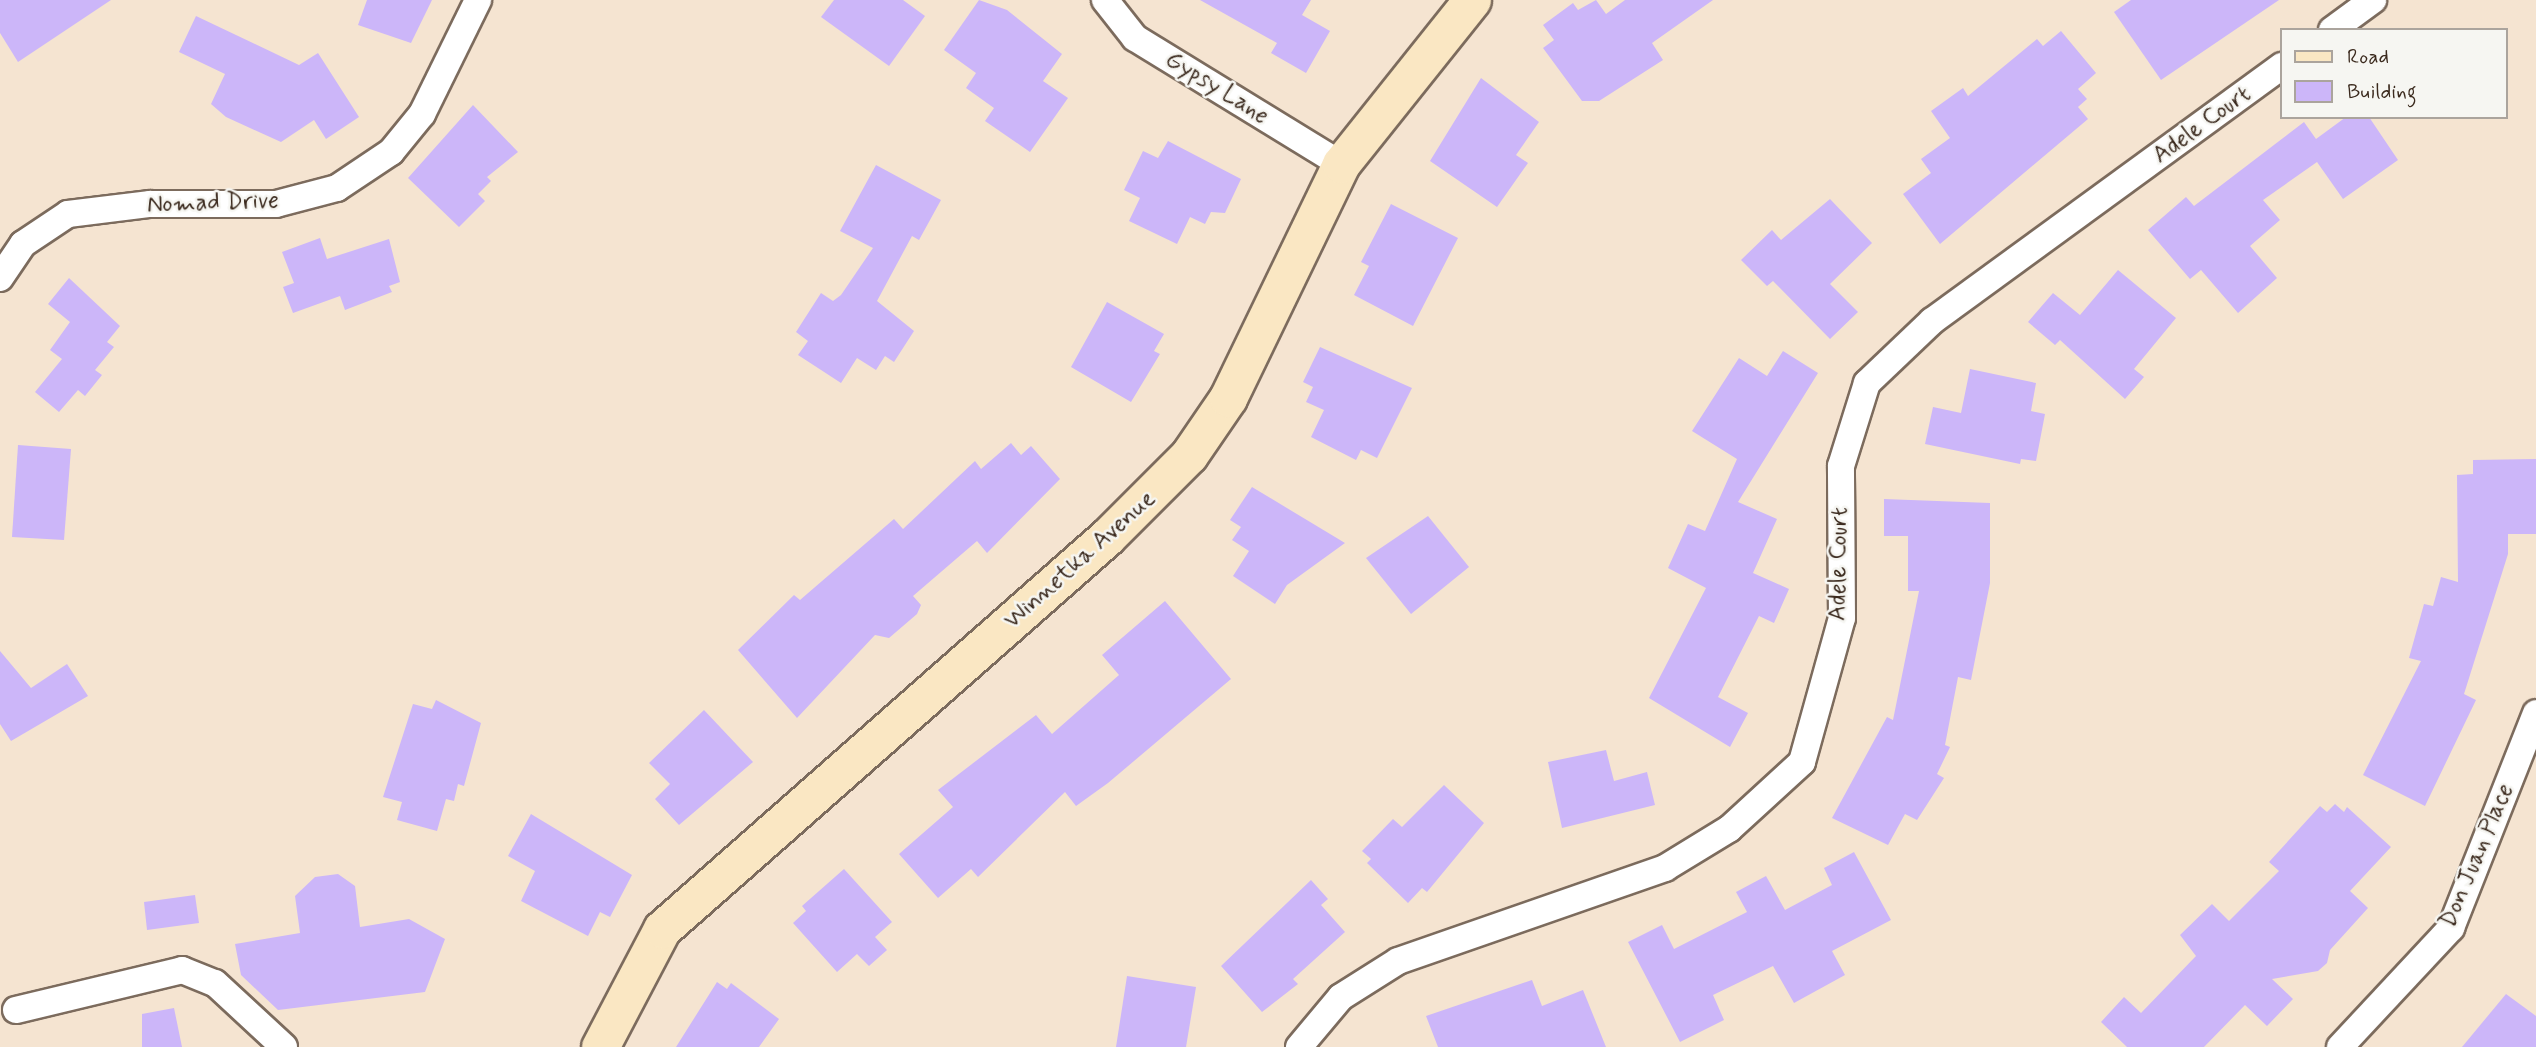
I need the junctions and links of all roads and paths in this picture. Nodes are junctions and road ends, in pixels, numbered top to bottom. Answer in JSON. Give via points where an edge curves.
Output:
{"nodes":[{"id":1,"x":478,"y":0,"type":"edge"},
{"id":2,"x":1105,"y":0,"type":"edge"},
{"id":3,"x":1472,"y":0,"type":"edge"},
{"id":4,"x":2373,"y":0,"type":"edge"},
{"id":5,"x":2335,"y":28,"type":"edge"},
{"id":6,"x":2280,"y":67,"type":"edge"},
{"id":7,"x":1341,"y":164,"type":"junction"},
{"id":8,"x":0,"y":278,"type":"edge"},
{"id":9,"x":2536,"y":713,"type":"edge"},
{"id":10,"x":16,"y":1010,"type":"dead end"},
{"id":11,"x":284,"y":1047,"type":"edge"},
{"id":12,"x":600,"y":1047,"type":"edge"},
{"id":13,"x":1299,"y":1047,"type":"edge"},
{"id":14,"x":2340,"y":1047,"type":"edge"}],
"edges":[{"from":1,"to":8,"type":"street","name":"Nomad Drive","via":[[422,114],[391,152],[337,188],[276,204],[150,204],[68,214],[23,244]]},
{"from":2,"to":7,"type":"street","name":"Gypsy Lane","via":[[1135,38]]},
{"from":3,"to":7,"type":"main road","name":"Winnetka Avenue"},
{"from":4,"to":5,"type":"street"},
{"from":6,"to":13,"type":"street","name":"Adele Court","via":[[1931,321],[1867,383],[1840,466],[1842,618],[1802,762],[1729,829],[1665,867],[1398,961],[1341,996]]},
{"from":7,"to":12,"type":"main road","name":"Winnetka Avenue","via":[[1227,398],[1189,455],[1116,530],[662,929]]},
{"from":9,"to":14,"type":"street","name":"Don Juan Place","via":[[2451,928]]},
{"from":10,"to":11,"type":"street","via":[[182,970],[215,983]]}]}
